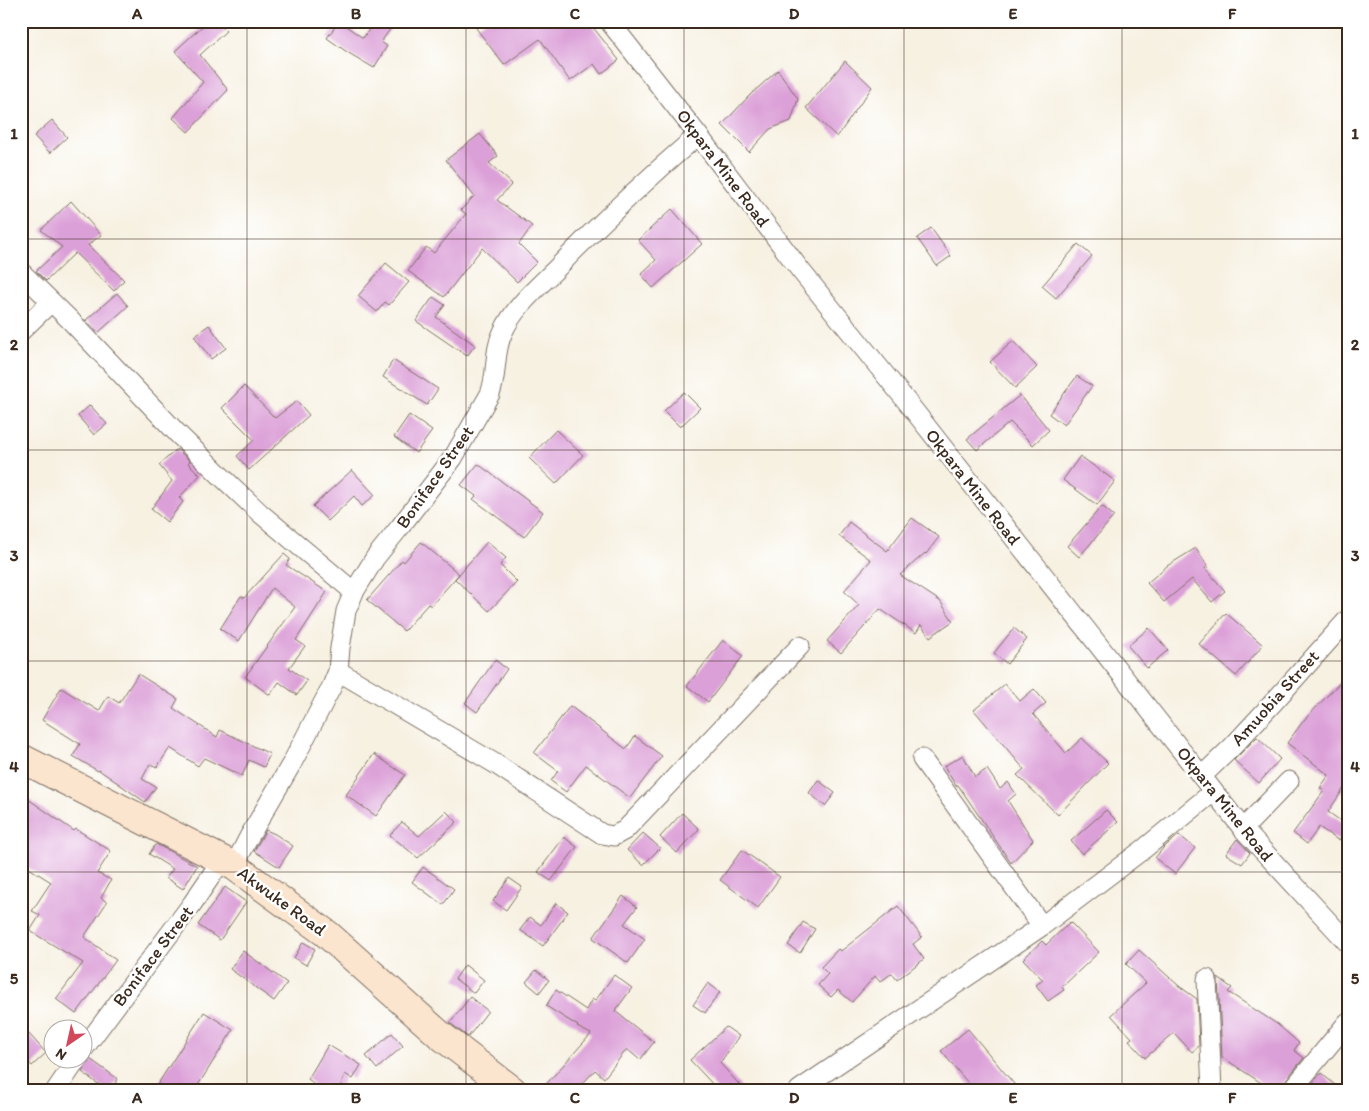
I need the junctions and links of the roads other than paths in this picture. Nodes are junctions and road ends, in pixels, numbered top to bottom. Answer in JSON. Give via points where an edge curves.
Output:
{"nodes":[{"id":1,"x":609,"y":21,"type":"edge"},
{"id":2,"x":698,"y":135,"type":"junction"},
{"id":3,"x":21,"y":272,"type":"edge"},
{"id":4,"x":51,"y":302,"type":"junction"},
{"id":5,"x":21,"y":330,"type":"edge"},
{"id":6,"x":354,"y":592,"type":"junction"},
{"id":7,"x":1348,"y":619,"type":"edge"},
{"id":8,"x":800,"y":646,"type":"dead end"},
{"id":9,"x":338,"y":671,"type":"junction"},
{"id":10,"x":21,"y":758,"type":"edge"},
{"id":11,"x":922,"y":759,"type":"dead end"},
{"id":12,"x":1202,"y":776,"type":"junction"},
{"id":13,"x":1289,"y":781,"type":"dead end"},
{"id":14,"x":1213,"y":792,"type":"junction"},
{"id":15,"x":1242,"y":829,"type":"junction"},
{"id":16,"x":228,"y":863,"type":"junction"},
{"id":17,"x":1042,"y":926,"type":"junction"},
{"id":18,"x":1348,"y":943,"type":"edge"},
{"id":19,"x":1207,"y":979,"type":"dead end"},
{"id":20,"x":1348,"y":1022,"type":"edge"},
{"id":21,"x":92,"y":1038,"type":"edge"},
{"id":22,"x":71,"y":1068,"type":"edge"},
{"id":23,"x":56,"y":1090,"type":"edge"},
{"id":24,"x":512,"y":1090,"type":"edge"},
{"id":25,"x":799,"y":1090,"type":"edge"},
{"id":26,"x":1212,"y":1090,"type":"edge"},
{"id":27,"x":1292,"y":1090,"type":"edge"}],
"edges":[{"from":1,"to":2,"type":"street","name":"Okpara Mine Road"},
{"from":2,"to":6,"type":"street","name":"Boniface Street","via":[[577,246],[512,316],[498,344],[494,385],[490,394],[452,458],[375,558]]},
{"from":2,"to":12,"type":"street","name":"Okpara Mine Road","via":[[801,272]]},
{"from":3,"to":4,"type":"street"},
{"from":4,"to":5,"type":"street"},
{"from":4,"to":6,"type":"street","via":[[221,476]]},
{"from":6,"to":9,"type":"street","name":"Boniface Street","via":[[346,612]]},
{"from":7,"to":12,"type":"street","name":"Amuobia Street"},
{"from":8,"to":9,"type":"street","via":[[625,830],[614,836],[602,834],[494,763]]},
{"from":9,"to":16,"type":"street","name":"Boniface Street","via":[[292,763]]},
{"from":10,"to":16,"type":"main road","name":"Akwuke Road"},
{"from":11,"to":17,"type":"street"},
{"from":12,"to":14,"type":"street","name":"Okpara Mine Road"},
{"from":13,"to":15,"type":"street"},
{"from":14,"to":15,"type":"street","name":"Okpara Mine Road"},
{"from":14,"to":17,"type":"street"},
{"from":15,"to":18,"type":"street","name":"Okpara Mine Road"},
{"from":16,"to":21,"type":"street","name":"Boniface Street","via":[[192,904]]},
{"from":16,"to":24,"type":"main road","name":"Akwuke Road","via":[[327,934],[440,1035]]},
{"from":17,"to":25,"type":"street"},
{"from":19,"to":26,"type":"street"},
{"from":20,"to":27,"type":"street"},
{"from":22,"to":23,"type":"street"}]}
